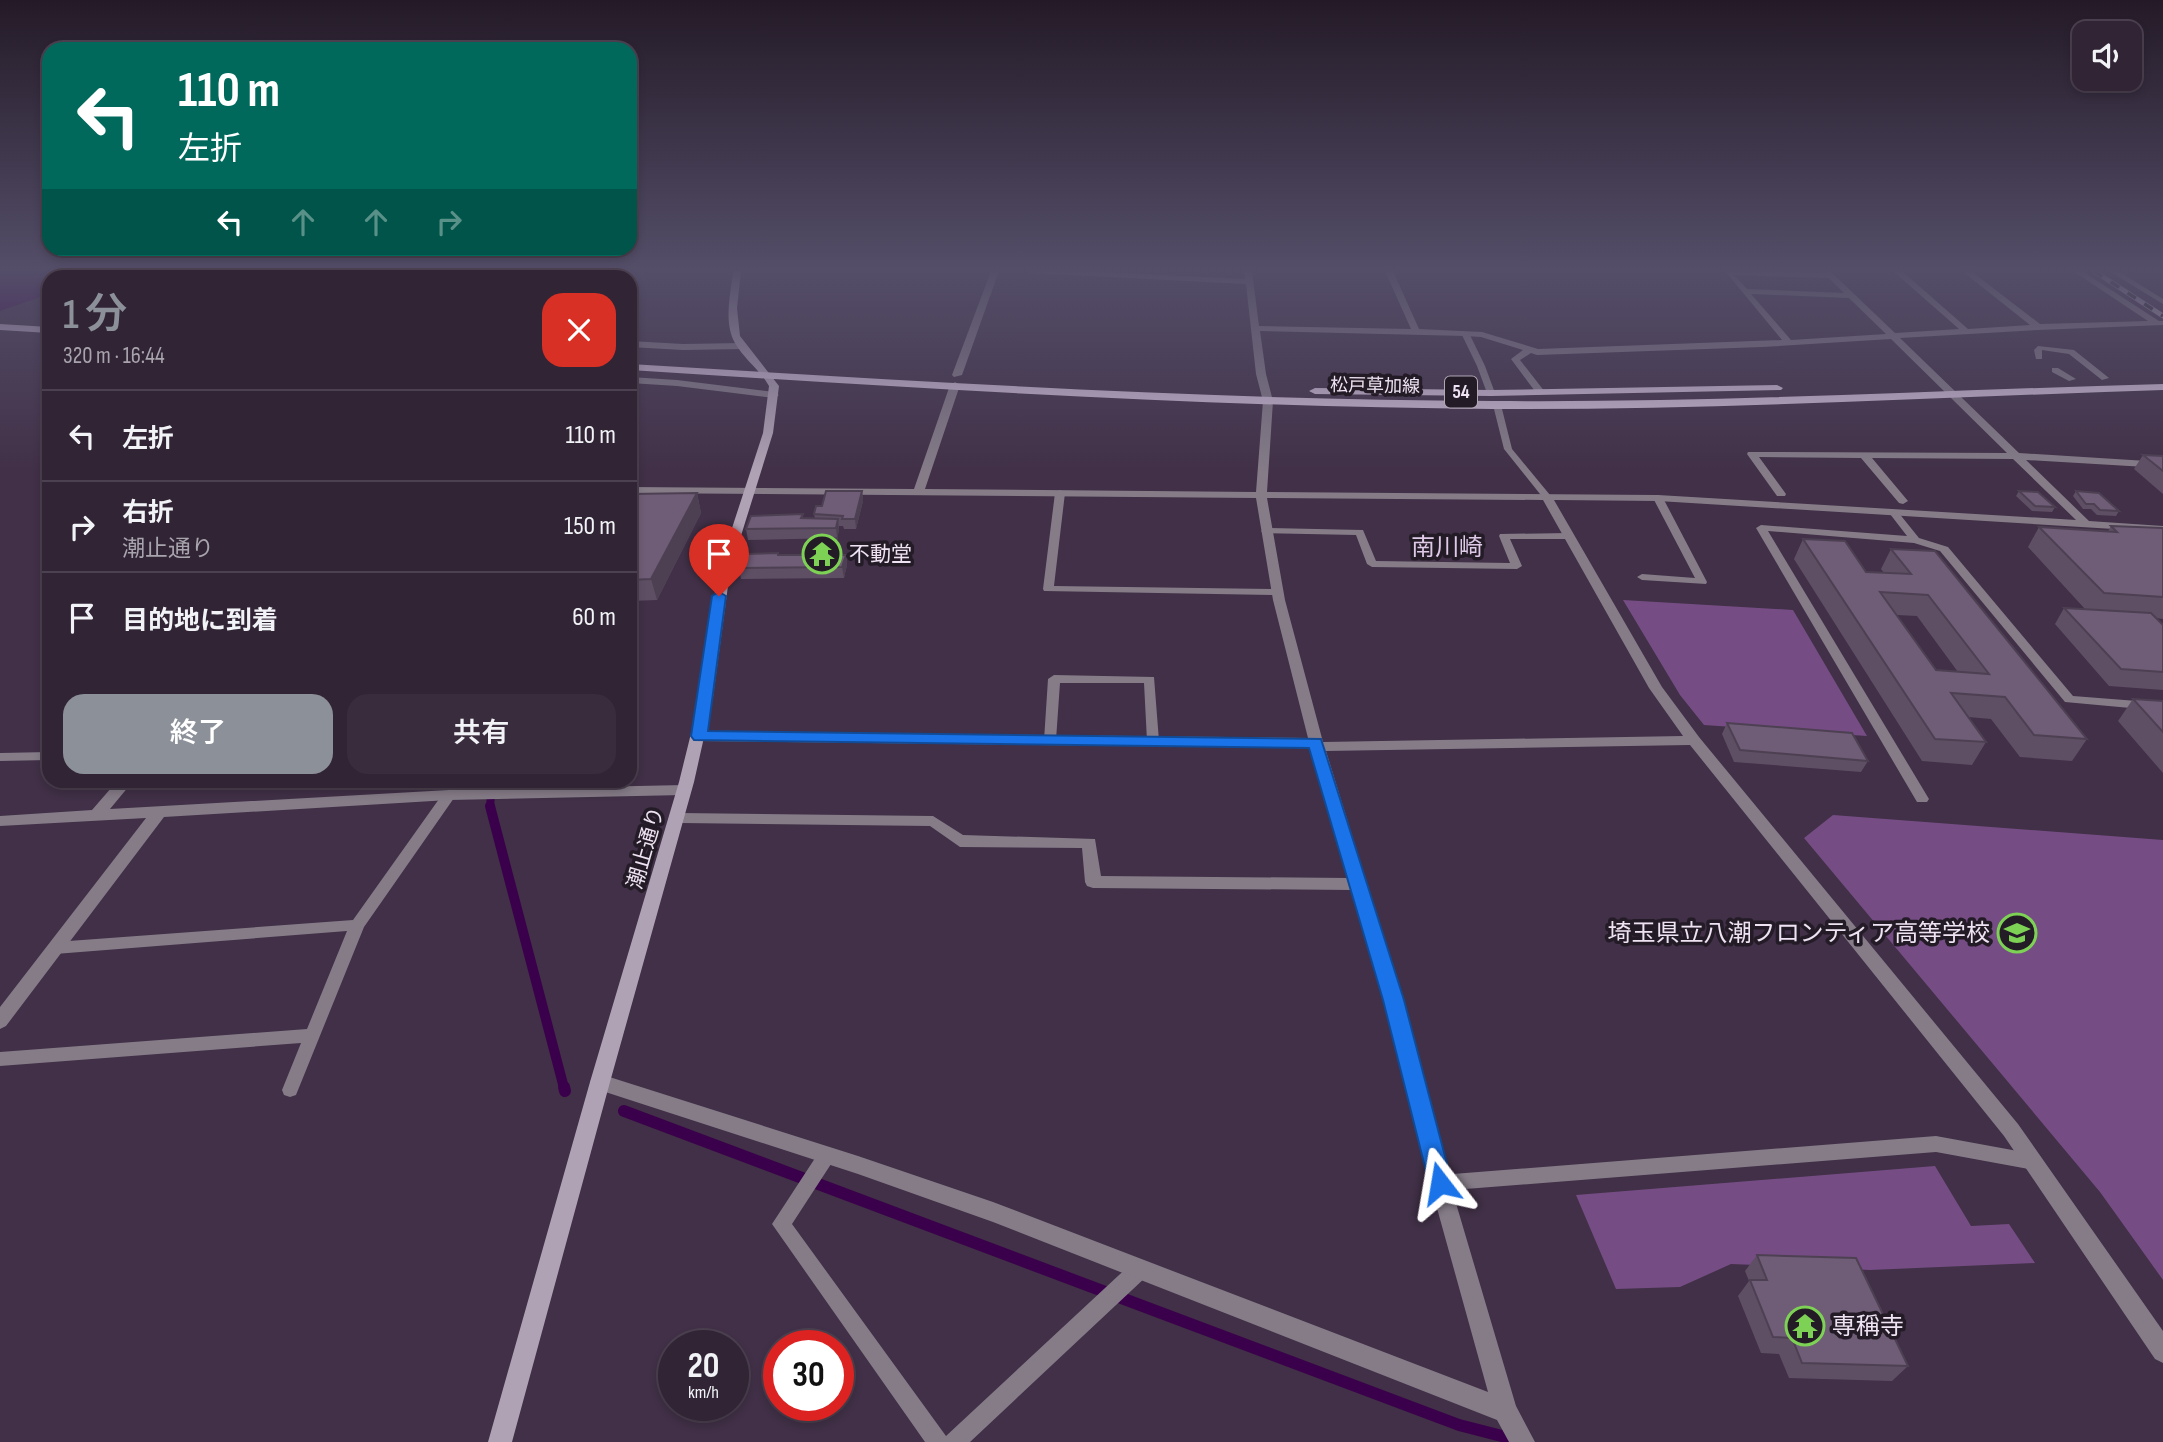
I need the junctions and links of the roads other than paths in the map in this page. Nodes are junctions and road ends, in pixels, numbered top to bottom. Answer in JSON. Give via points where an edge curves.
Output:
{"nodes":[{"id":1,"x":738,"y":338,"type":"edge"},
{"id":2,"x":971,"y":338,"type":"edge"},
{"id":3,"x":1257,"y":338,"type":"edge"},
{"id":4,"x":1468,"y":338,"type":"edge"},
{"id":5,"x":1493,"y":338,"type":"edge"},
{"id":6,"x":1785,"y":338,"type":"edge"},
{"id":7,"x":1853,"y":338,"type":"edge"},
{"id":8,"x":1895,"y":338,"type":"edge"},
{"id":9,"x":1788,"y":342,"type":"junction"},
{"id":10,"x":637,"y":344,"type":"edge"},
{"id":11,"x":742,"y":346,"type":"junction"},
{"id":12,"x":1530,"y":350,"type":"junction"},
{"id":13,"x":637,"y":356,"type":"edge"},
{"id":14,"x":2039,"y":357,"type":"dead end"},
{"id":15,"x":760,"y":364,"type":"junction"},
{"id":16,"x":637,"y":366,"type":"edge"},
{"id":17,"x":2055,"y":370,"type":"dead end"},
{"id":18,"x":768,"y":375,"type":"junction"},
{"id":19,"x":2163,"y":376,"type":"edge"},
{"id":20,"x":2105,"y":378,"type":"junction"},
{"id":21,"x":2072,"y":379,"type":"junction"},
{"id":22,"x":637,"y":380,"type":"edge"},
{"id":23,"x":956,"y":380,"type":"junction"},
{"id":24,"x":2163,"y":387,"type":"edge"},
{"id":25,"x":1944,"y":388,"type":"junction"},
{"id":26,"x":1540,"y":392,"type":"junction"},
{"id":27,"x":1491,"y":393,"type":"junction"},
{"id":28,"x":1267,"y":395,"type":"junction"},
{"id":29,"x":774,"y":396,"type":"junction"},
{"id":30,"x":1497,"y":405,"type":"junction"},
{"id":31,"x":1865,"y":456,"type":"junction"},
{"id":32,"x":2015,"y":456,"type":"junction"},
{"id":33,"x":2163,"y":465,"type":"edge"},
{"id":34,"x":637,"y":490,"type":"edge"},
{"id":35,"x":748,"y":490,"type":"junction"},
{"id":36,"x":919,"y":491,"type":"junction"},
{"id":37,"x":1060,"y":493,"type":"junction"},
{"id":38,"x":1781,"y":494,"type":"dead end"},
{"id":39,"x":1261,"y":495,"type":"junction"},
{"id":40,"x":1547,"y":497,"type":"junction"},
{"id":41,"x":1658,"y":498,"type":"junction"},
{"id":42,"x":1903,"y":501,"type":"dead end"},
{"id":43,"x":1895,"y":513,"type":"junction"},
{"id":44,"x":2086,"y":524,"type":"junction"},
{"id":45,"x":2163,"y":529,"type":"edge"},
{"id":46,"x":1266,"y":531,"type":"junction"},
{"id":47,"x":1569,"y":536,"type":"junction"},
{"id":48,"x":1914,"y":540,"type":"junction"},
{"id":49,"x":1642,"y":577,"type":"dead end"},
{"id":50,"x":1277,"y":592,"type":"junction"},
{"id":51,"x":2163,"y":707,"type":"edge"},
{"id":52,"x":699,"y":736,"type":"junction"},
{"id":53,"x":1050,"y":740,"type":"junction"},
{"id":54,"x":1694,"y":740,"type":"junction"},
{"id":55,"x":1153,"y":741,"type":"junction"},
{"id":56,"x":1316,"y":745,"type":"junction"},
{"id":57,"x":42,"y":755,"type":"edge"},
{"id":58,"x":0,"y":757,"type":"edge"},
{"id":59,"x":120,"y":788,"type":"edge"},
{"id":60,"x":684,"y":790,"type":"junction"},
{"id":61,"x":449,"y":795,"type":"junction"},
{"id":62,"x":1922,"y":799,"type":"dead end"},
{"id":63,"x":160,"y":811,"type":"junction"},
{"id":64,"x":96,"y":816,"type":"junction"},
{"id":65,"x":680,"y":818,"type":"junction"},
{"id":66,"x":0,"y":821,"type":"edge"},
{"id":67,"x":1358,"y":884,"type":"junction"},
{"id":68,"x":357,"y":925,"type":"junction"},
{"id":69,"x":55,"y":948,"type":"junction"},
{"id":70,"x":0,"y":1021,"type":"edge"},
{"id":71,"x":311,"y":1035,"type":"junction"},
{"id":72,"x":0,"y":1059,"type":"edge"},
{"id":73,"x":600,"y":1082,"type":"junction"},
{"id":74,"x":290,"y":1090,"type":"dead end"},
{"id":75,"x":827,"y":1155,"type":"junction"},
{"id":76,"x":2035,"y":1162,"type":"junction"},
{"id":77,"x":1440,"y":1183,"type":"junction"},
{"id":78,"x":1140,"y":1269,"type":"junction"},
{"id":79,"x":2163,"y":1351,"type":"edge"},
{"id":80,"x":1505,"y":1410,"type":"junction"},
{"id":81,"x":500,"y":1442,"type":"edge"},
{"id":82,"x":938,"y":1442,"type":"edge"},
{"id":83,"x":954,"y":1442,"type":"edge"},
{"id":84,"x":1523,"y":1442,"type":"edge"}],
"edges":[{"from":1,"to":11,"type":"street"},
{"from":2,"to":23,"type":"street"},
{"from":3,"to":28,"type":"street"},
{"from":4,"to":27,"type":"lane"},
{"from":5,"to":12,"type":"street"},
{"from":6,"to":9,"type":"street"},
{"from":7,"to":9,"type":"street"},
{"from":8,"to":25,"type":"street"},
{"from":9,"to":12,"type":"street"},
{"from":10,"to":11,"type":"street"},
{"from":11,"to":15,"type":"street","name":"潮止通り"},
{"from":12,"to":26,"type":"street","via":[[1515,359]]},
{"from":13,"to":15,"type":"main road","name":"松戸草加線","number":"54"},
{"from":14,"to":20,"type":"lane","via":[[2041,348],[2071,352]]},
{"from":15,"to":18,"type":"street","name":"潮止通り"},
{"from":15,"to":23,"type":"main road","name":"松戸草加線","number":"54"},
{"from":16,"to":18,"type":"main road","name":"松戸草加線","number":"54"},
{"from":17,"to":21,"type":"lane"},
{"from":18,"to":23,"type":"main road","name":"松戸草加線","number":"54"},
{"from":18,"to":29,"type":"street","name":"潮止通り"},
{"from":19,"to":20,"type":"main road","name":"松戸草加線","number":"54"},
{"from":20,"to":21,"type":"main road","name":"松戸草加線","number":"54"},
{"from":21,"to":25,"type":"main road","name":"松戸草加線","number":"54"},
{"from":22,"to":29,"type":"street"},
{"from":23,"to":28,"type":"main road","name":"松戸草加線","number":"54"},
{"from":23,"to":36,"type":"street"},
{"from":24,"to":25,"type":"main road","name":"松戸草加線","number":"54"},
{"from":25,"to":26,"type":"main road","name":"松戸草加線","number":"54"},
{"from":25,"to":30,"type":"main road","name":"松戸草加線","number":"54","via":[[1723,403]]},
{"from":25,"to":32,"type":"street"},
{"from":26,"to":27,"type":"main road","name":"松戸草加線","number":"54"},
{"from":27,"to":28,"type":"main road","name":"松戸草加線","number":"54"},
{"from":28,"to":30,"type":"main road","name":"松戸草加線","number":"54"},
{"from":28,"to":39,"type":"street"},
{"from":29,"to":35,"type":"street","name":"潮止通り"},
{"from":30,"to":40,"type":"lane","via":[[1508,449]]},
{"from":31,"to":32,"type":"street"},
{"from":31,"to":38,"type":"street","via":[[1752,454]]},
{"from":31,"to":42,"type":"street"},
{"from":32,"to":33,"type":"street"},
{"from":32,"to":44,"type":"street"},
{"from":34,"to":35,"type":"street"},
{"from":35,"to":36,"type":"street"},
{"from":35,"to":52,"type":"street","name":"潮止通り","via":[[716,611]]},
{"from":36,"to":37,"type":"street"},
{"from":37,"to":39,"type":"street"},
{"from":37,"to":50,"type":"lane","via":[[1048,589]]},
{"from":39,"to":40,"type":"street"},
{"from":39,"to":46,"type":"street"},
{"from":40,"to":41,"type":"street"},
{"from":40,"to":47,"type":"street"},
{"from":41,"to":43,"type":"street"},
{"from":41,"to":49,"type":"lane","via":[[1702,582]]},
{"from":43,"to":44,"type":"street"},
{"from":43,"to":48,"type":"lane"},
{"from":44,"to":45,"type":"street"},
{"from":46,"to":47,"type":"lane","via":[[1360,533],[1372,564],[1517,566],[1504,536]]},
{"from":46,"to":50,"type":"street"},
{"from":47,"to":54,"type":"street","via":[[1656,688]]},
{"from":48,"to":51,"type":"lane","via":[[1944,549],[2069,699]]},
{"from":48,"to":62,"type":"lane","via":[[1762,528]]},
{"from":50,"to":56,"type":"street"},
{"from":52,"to":53,"type":"street"},
{"from":52,"to":60,"type":"street","name":"潮止通り"},
{"from":53,"to":55,"type":"street"},
{"from":53,"to":55,"type":"lane","via":[[1054,679],[1150,680]]},
{"from":54,"to":56,"type":"street"},
{"from":54,"to":76,"type":"street"},
{"from":55,"to":56,"type":"street"},
{"from":56,"to":67,"type":"street"},
{"from":57,"to":58,"type":"lane"},
{"from":59,"to":64,"type":"street"},
{"from":60,"to":61,"type":"street"},
{"from":60,"to":65,"type":"street","name":"潮止通り"},
{"from":61,"to":63,"type":"street"},
{"from":61,"to":68,"type":"lane"},
{"from":63,"to":64,"type":"street"},
{"from":63,"to":69,"type":"street"},
{"from":64,"to":66,"type":"street"},
{"from":65,"to":67,"type":"street","via":[[933,821],[960,842],[1089,844],[1093,882]]},
{"from":65,"to":73,"type":"street","name":"潮止通り"},
{"from":67,"to":77,"type":"street","via":[[1394,1000]]},
{"from":68,"to":69,"type":"lane"},
{"from":68,"to":71,"type":"lane"},
{"from":69,"to":70,"type":"street"},
{"from":71,"to":72,"type":"lane"},
{"from":71,"to":74,"type":"lane"},
{"from":73,"to":75,"type":"street"},
{"from":73,"to":81,"type":"street","name":"潮止通り"},
{"from":75,"to":78,"type":"street"},
{"from":75,"to":82,"type":"lane","via":[[781,1224]]},
{"from":76,"to":77,"type":"lane","via":[[1936,1144]]},
{"from":76,"to":79,"type":"street"},
{"from":77,"to":80,"type":"street"},
{"from":78,"to":80,"type":"street"},
{"from":78,"to":83,"type":"lane"},
{"from":80,"to":84,"type":"street"}]}
